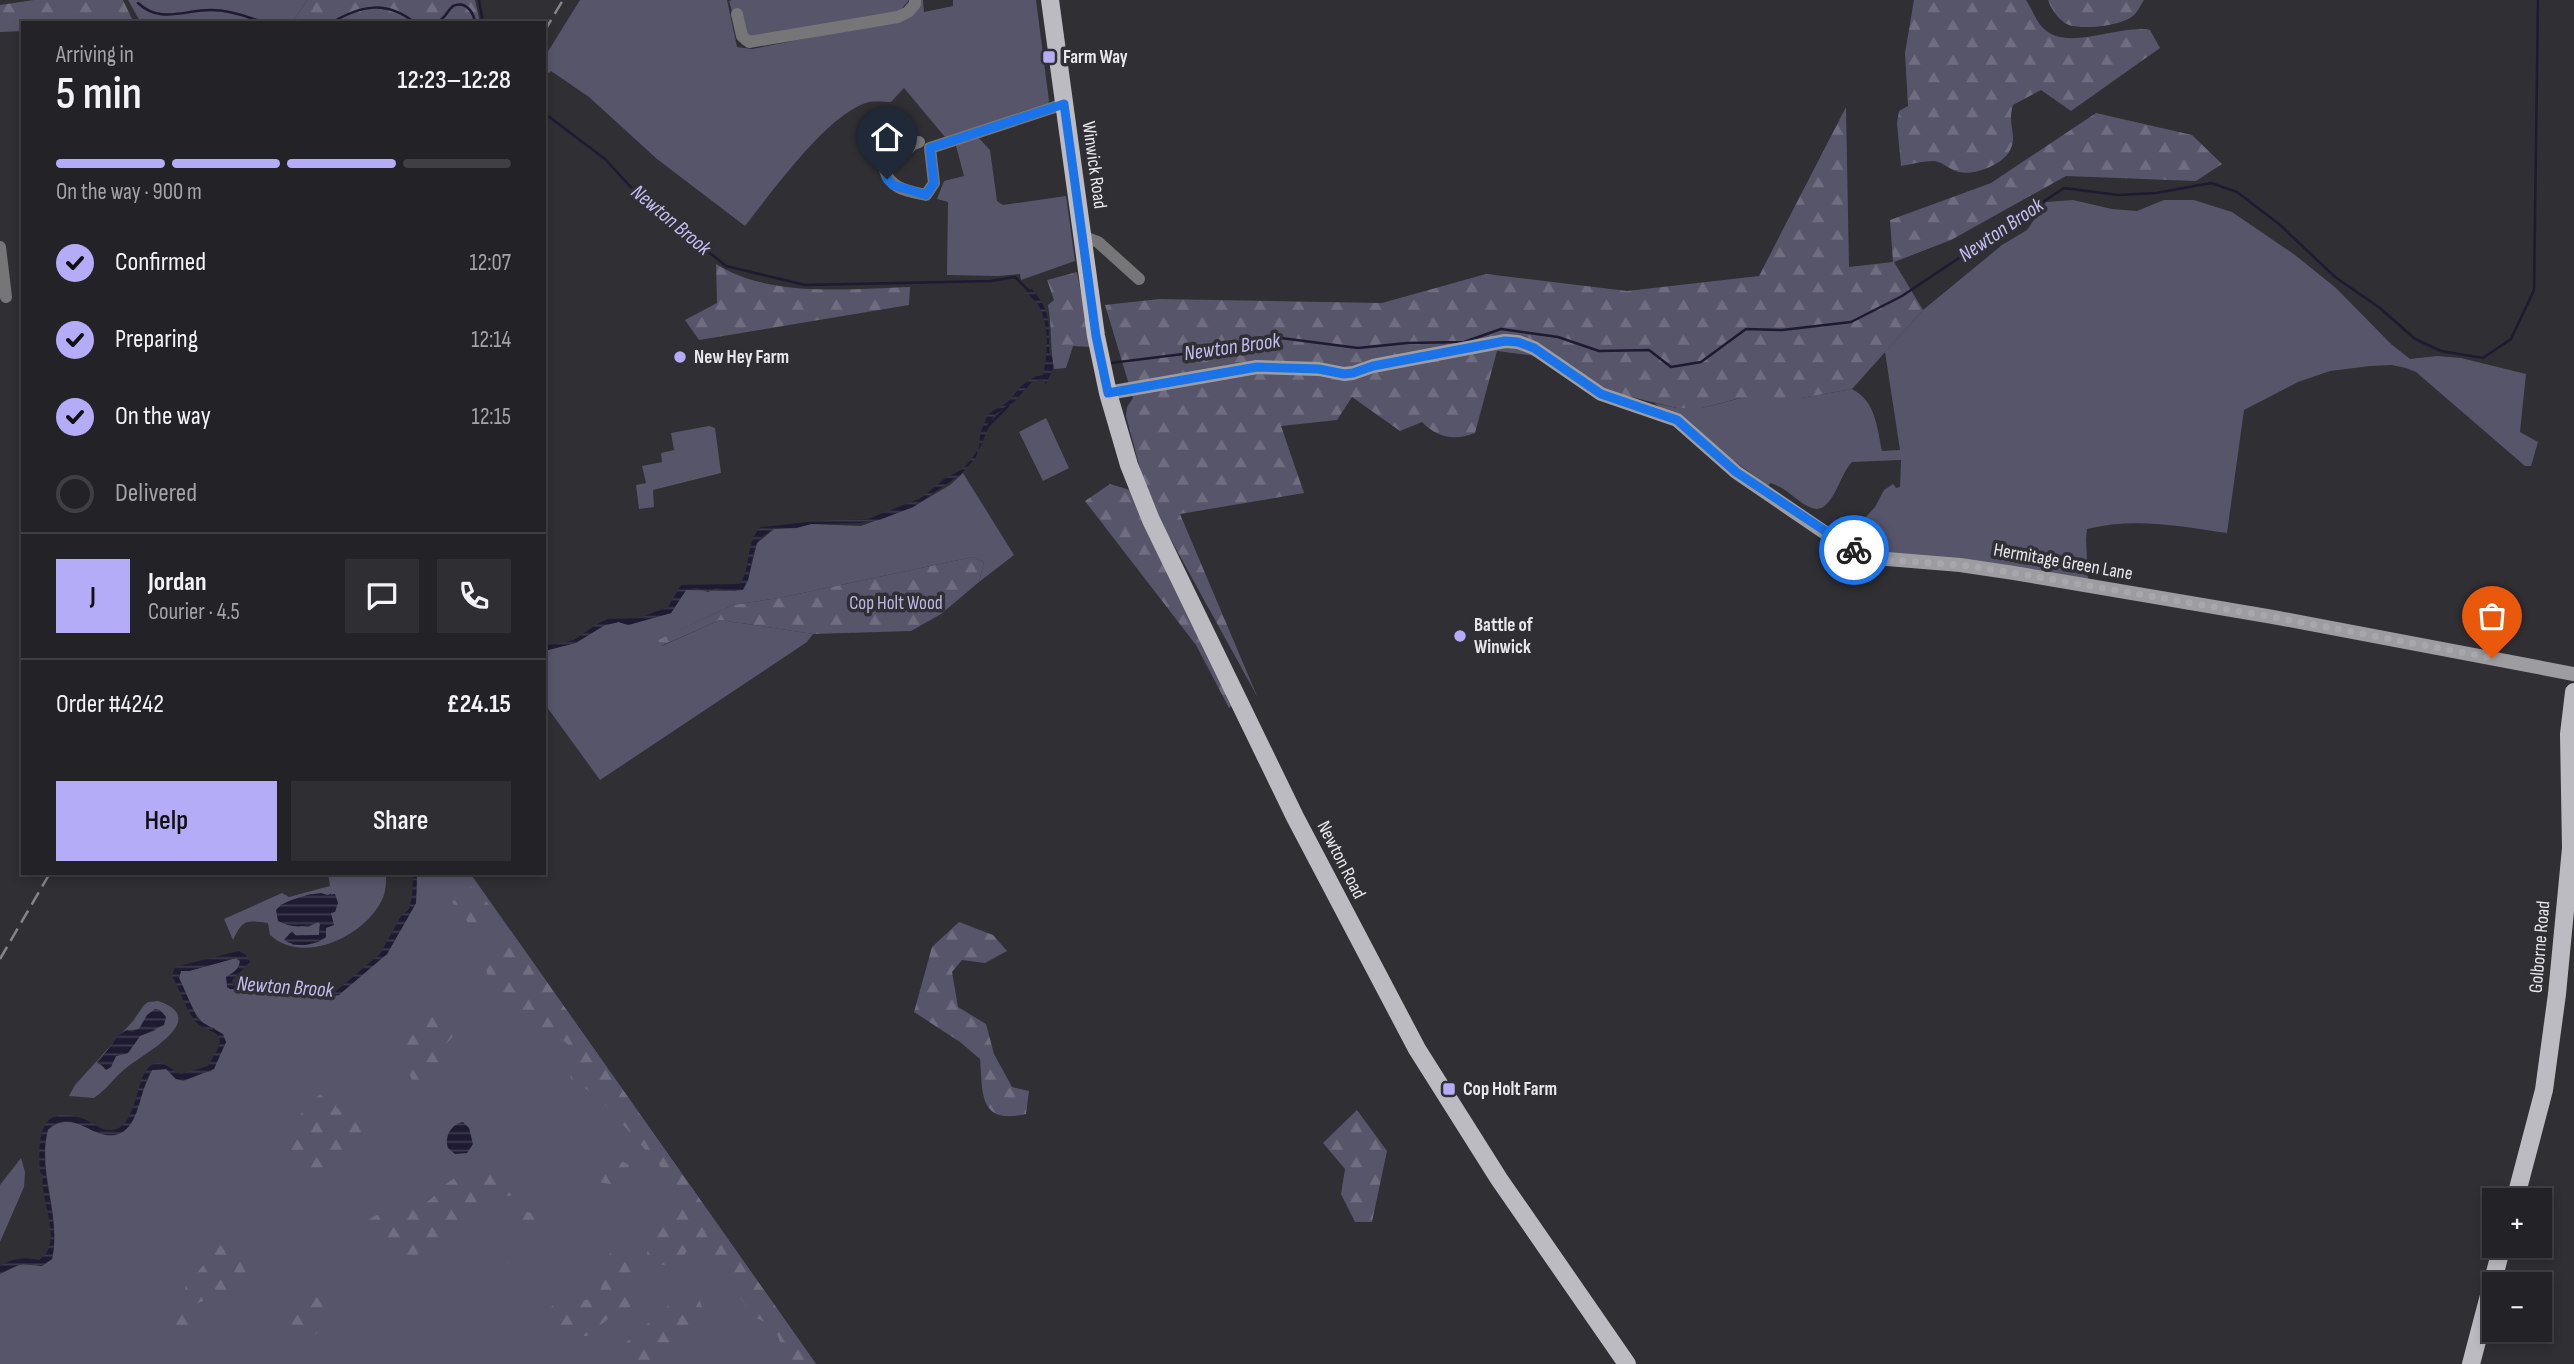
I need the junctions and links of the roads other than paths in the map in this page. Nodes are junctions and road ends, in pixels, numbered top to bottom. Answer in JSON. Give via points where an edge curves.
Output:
{"nodes":[{"id":1,"x":1050,"y":0,"type":"edge"},
{"id":2,"x":915,"y":2,"type":"edge"},
{"id":3,"x":737,"y":14,"type":"dead end"},
{"id":4,"x":1064,"y":104,"type":"junction"},
{"id":5,"x":919,"y":142,"type":"dead end"},
{"id":6,"x":1082,"y":236,"type":"junction"},
{"id":7,"x":0,"y":247,"type":"edge"},
{"id":8,"x":2,"y":274,"type":"edge"},
{"id":9,"x":1139,"y":279,"type":"dead end"},
{"id":10,"x":6,"y":297,"type":"dead end"},
{"id":11,"x":1096,"y":336,"type":"joint"},
{"id":12,"x":1108,"y":393,"type":"junction"},
{"id":13,"x":2574,"y":674,"type":"edge"},
{"id":14,"x":2574,"y":692,"type":"edge"},
{"id":15,"x":2518,"y":1188,"type":"edge"},
{"id":16,"x":2499,"y":1258,"type":"edge"},
{"id":17,"x":1627,"y":1364,"type":"edge"},
{"id":18,"x":2471,"y":1364,"type":"edge"}],
"edges":[{"from":1,"to":4,"type":"main road","name":"Winwick Road"},
{"from":2,"to":3,"type":"street","via":[[898,17],[749,42],[742,36]]},
{"from":4,"to":5,"type":"street","via":[[930,148],[934,183],[926,195],[893,185],[885,170]]},
{"from":4,"to":6,"type":"main road","name":"Winwick Road"},
{"from":6,"to":9,"type":"street","via":[[1098,242]]},
{"from":6,"to":11,"type":"main road","name":"Winwick Road"},
{"from":7,"to":8,"type":"street"},
{"from":8,"to":10,"type":"street"},
{"from":11,"to":12,"type":"main road","name":"Newton Road"},
{"from":12,"to":13,"type":"street","name":"Hermitage Green Lane","via":[[1257,367],[1353,373],[1518,342],[1601,394],[1677,420],[1736,472],[1843,545],[1875,558],[2014,573]]},
{"from":12,"to":17,"type":"main road","name":"Newton Road","via":[[1129,465],[1164,551],[1357,939],[1434,1077]]},
{"from":14,"to":15,"type":"main road","name":"Golborne Road","via":[[2571,848],[2557,994],[2544,1090]]},
{"from":16,"to":18,"type":"main road"}]}
